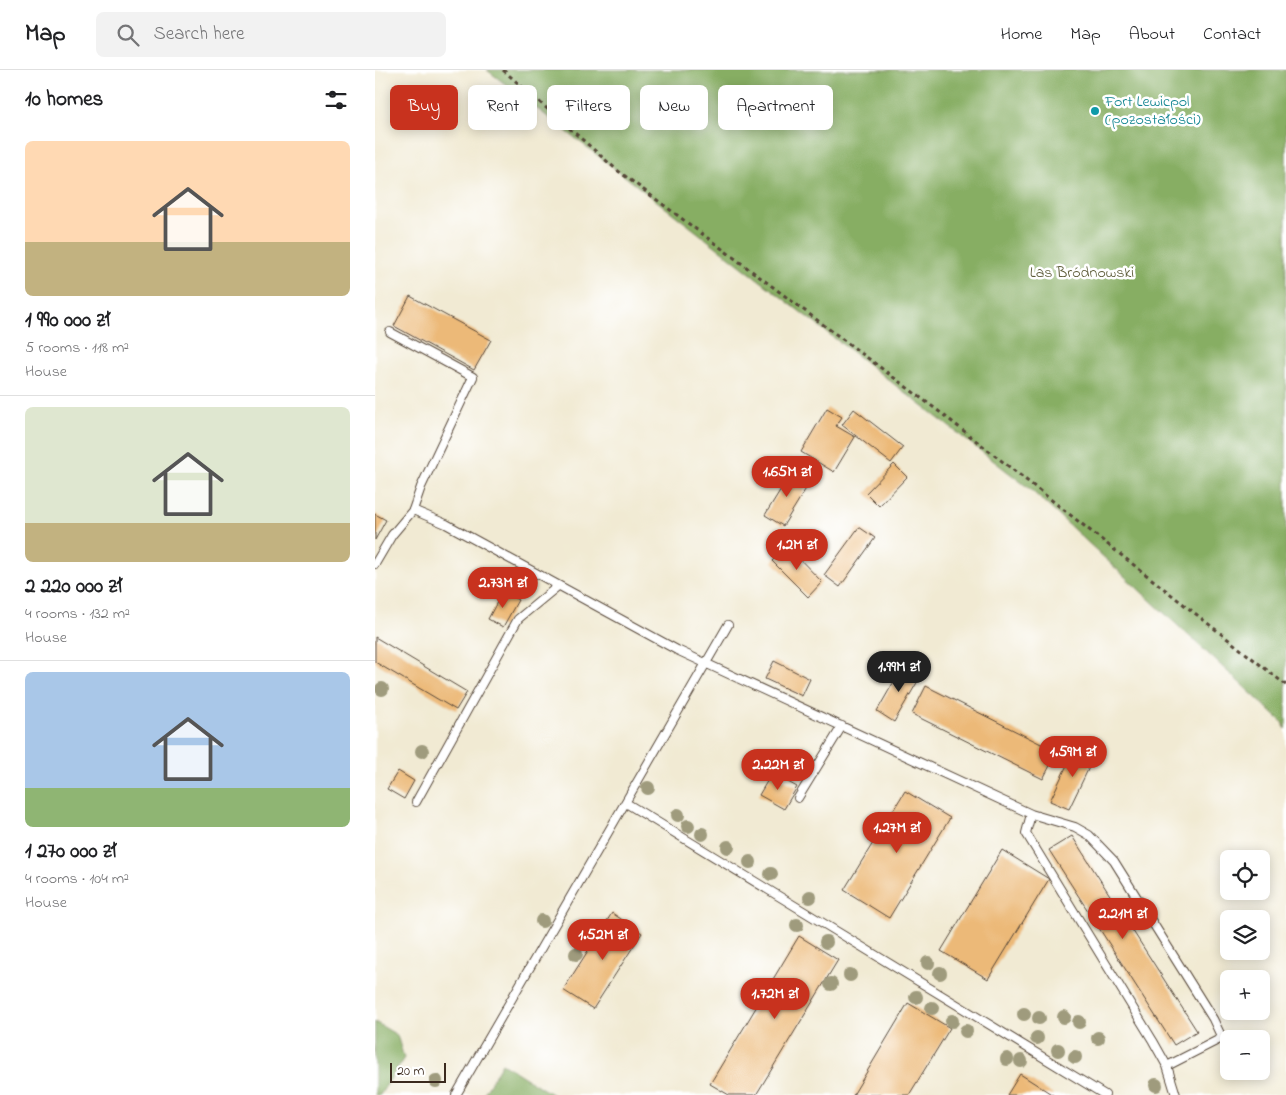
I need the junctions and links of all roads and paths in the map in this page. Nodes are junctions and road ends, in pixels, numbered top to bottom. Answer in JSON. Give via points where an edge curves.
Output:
{"nodes":[{"id":1,"x":503,"y":70,"type":"edge"},
{"id":2,"x":390,"y":332,"type":"dead end"},
{"id":3,"x":413,"y":510,"type":"junction"},
{"id":4,"x":375,"y":564,"type":"edge"},
{"id":5,"x":558,"y":586,"type":"junction"},
{"id":6,"x":728,"y":625,"type":"dead end"},
{"id":7,"x":706,"y":663,"type":"junction"},
{"id":8,"x":1286,"y":685,"type":"edge"},
{"id":9,"x":842,"y":726,"type":"junction"},
{"id":10,"x":798,"y":798,"type":"dead end"},
{"id":11,"x":416,"y":802,"type":"dead end"},
{"id":12,"x":626,"y":803,"type":"junction"},
{"id":13,"x":1031,"y":814,"type":"junction"},
{"id":14,"x":1167,"y":1066,"type":"junction"},
{"id":15,"x":456,"y":1095,"type":"edge"},
{"id":16,"x":1105,"y":1095,"type":"edge"},
{"id":17,"x":1176,"y":1095,"type":"edge"}],
"edges":[{"from":1,"to":8,"type":"path","via":[[617,170],[941,413]]},
{"from":2,"to":3,"type":"lane","via":[[473,377],[421,486]]},
{"from":3,"to":4,"type":"lane","via":[[392,535]]},
{"from":3,"to":5,"type":"lane","via":[[446,524]]},
{"from":5,"to":7,"type":"lane"},
{"from":5,"to":11,"type":"lane","via":[[518,619]]},
{"from":6,"to":7,"type":"lane"},
{"from":7,"to":9,"type":"lane"},
{"from":7,"to":12,"type":"lane"},
{"from":9,"to":10,"type":"lane"},
{"from":9,"to":13,"type":"lane"},
{"from":12,"to":15,"type":"lane"},
{"from":12,"to":16,"type":"lane"},
{"from":13,"to":14,"type":"lane","via":[[1026,834]]},
{"from":13,"to":14,"type":"lane","via":[[1075,827],[1089,835],[1114,860],[1213,1019],[1222,1038]]},
{"from":14,"to":17,"type":"lane"}]}
